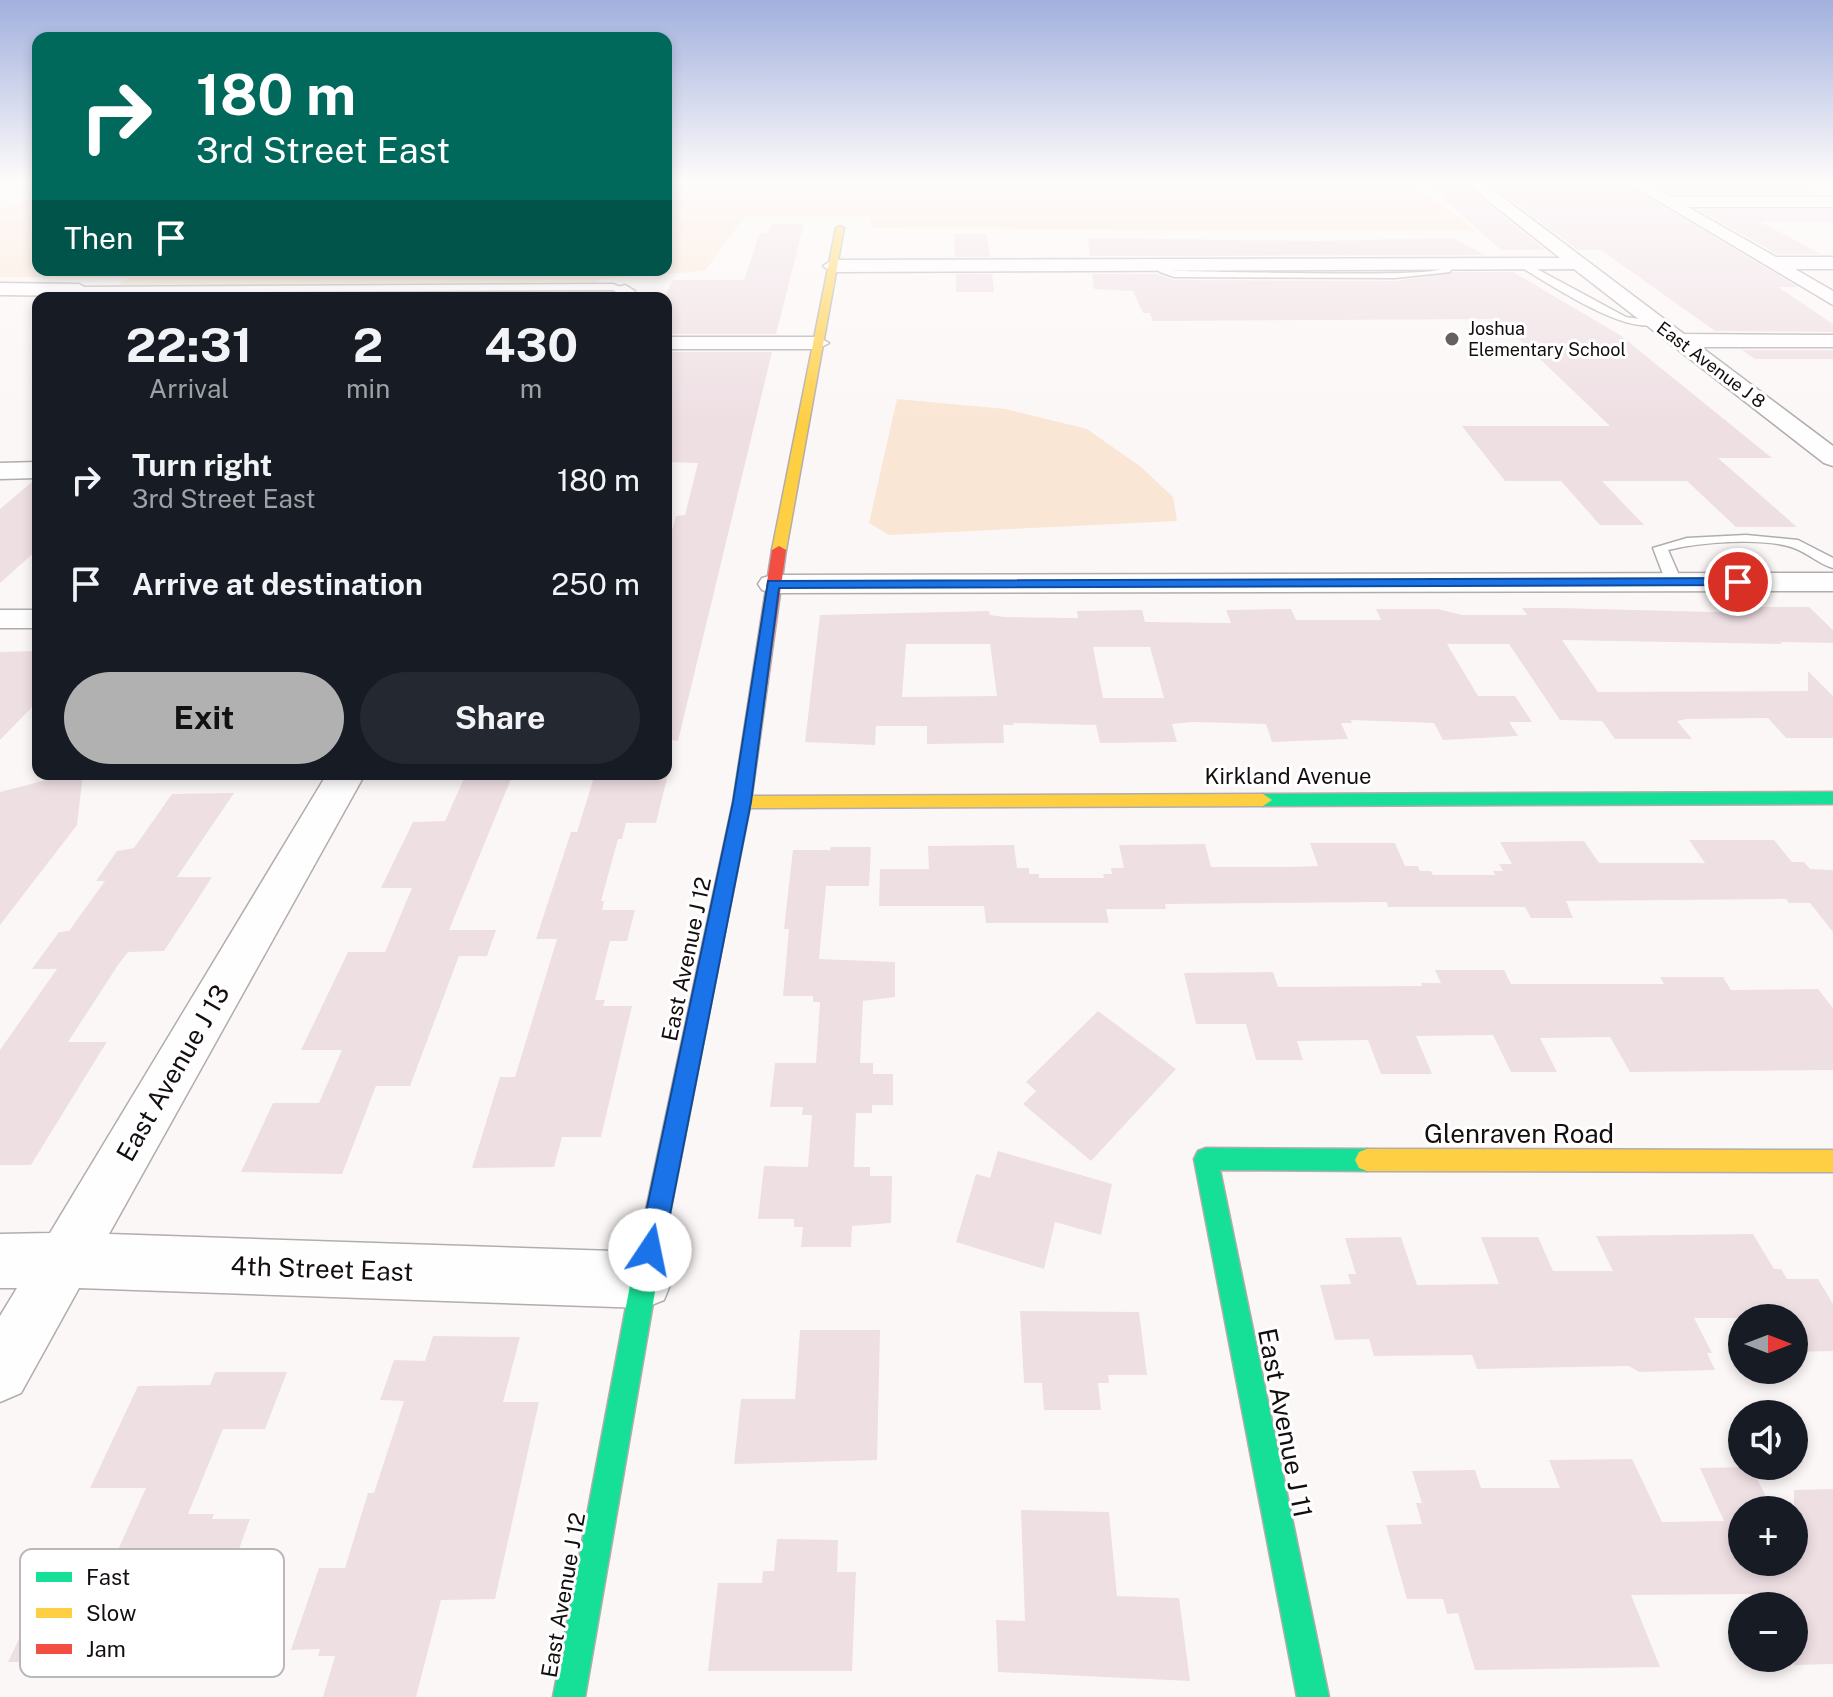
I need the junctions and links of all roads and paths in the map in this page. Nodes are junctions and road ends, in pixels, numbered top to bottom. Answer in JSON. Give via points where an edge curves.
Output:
{"nodes":[{"id":1,"x":833,"y":262,"type":"edge"},
{"id":2,"x":1577,"y":263,"type":"joint"},
{"id":3,"x":1771,"y":263,"type":"joint"},
{"id":4,"x":1833,"y":263,"type":"edge"},
{"id":5,"x":1522,"y":264,"type":"junction"},
{"id":6,"x":832,"y":266,"type":"junction"},
{"id":7,"x":79,"y":290,"type":"joint"},
{"id":8,"x":5,"y":292,"type":"edge"},
{"id":9,"x":621,"y":292,"type":"edge"},
{"id":10,"x":1833,"y":299,"type":"edge"},
{"id":11,"x":1655,"y":322,"type":"junction"},
{"id":12,"x":1679,"y":340,"type":"junction"},
{"id":13,"x":1833,"y":341,"type":"edge"},
{"id":14,"x":672,"y":343,"type":"edge"},
{"id":15,"x":818,"y":343,"type":"junction"},
{"id":16,"x":1833,"y":458,"type":"edge"},
{"id":17,"x":32,"y":470,"type":"edge"},
{"id":18,"x":0,"y":471,"type":"edge"},
{"id":19,"x":1833,"y":564,"type":"edge"},
{"id":20,"x":1674,"y":582,"type":"junction"},
{"id":21,"x":1833,"y":582,"type":"edge"},
{"id":22,"x":773,"y":584,"type":"junction"},
{"id":23,"x":0,"y":619,"type":"edge"},
{"id":24,"x":32,"y":619,"type":"edge"},
{"id":25,"x":343,"y":780,"type":"edge"},
{"id":26,"x":1833,"y":798,"type":"edge"},
{"id":27,"x":742,"y":802,"type":"junction"},
{"id":28,"x":1206,"y":1159,"type":"joint"},
{"id":29,"x":1833,"y":1161,"type":"edge"},
{"id":30,"x":64,"y":1260,"type":"junction"},
{"id":31,"x":0,"y":1261,"type":"edge"},
{"id":32,"x":644,"y":1280,"type":"junction"},
{"id":33,"x":0,"y":1372,"type":"edge"},
{"id":34,"x":569,"y":1697,"type":"edge"},
{"id":35,"x":1313,"y":1697,"type":"edge"}],
"edges":[{"from":1,"to":6,"type":"street","name":"East Avenue J 12"},
{"from":2,"to":5,"type":"street"},
{"from":2,"to":11,"type":"street","name":"East Avenue J 8"},
{"from":3,"to":4,"type":"street"},
{"from":3,"to":10,"type":"street"},
{"from":5,"to":6,"type":"street"},
{"from":5,"to":11,"type":"lane","via":[[1624,320]]},
{"from":6,"to":15,"type":"street","name":"East Avenue J 12"},
{"from":7,"to":8,"type":"street"},
{"from":7,"to":9,"type":"lane","via":[[613,287]]},
{"from":11,"to":12,"type":"street","name":"East Avenue J 8"},
{"from":12,"to":13,"type":"street"},
{"from":12,"to":16,"type":"street","name":"East Avenue J 8"},
{"from":14,"to":15,"type":"street"},
{"from":15,"to":22,"type":"street","name":"East Avenue J 12"},
{"from":17,"to":18,"type":"street"},
{"from":19,"to":20,"type":"lane","via":[[1793,543],[1672,542],[1660,548]]},
{"from":20,"to":21,"type":"street"},
{"from":20,"to":22,"type":"street"},
{"from":22,"to":27,"type":"street","name":"East Avenue J 12"},
{"from":23,"to":24,"type":"street"},
{"from":25,"to":30,"type":"street","name":"East Avenue J 13"},
{"from":26,"to":27,"type":"street","name":"Kirkland Avenue"},
{"from":27,"to":32,"type":"street","name":"East Avenue J 12"},
{"from":28,"to":29,"type":"street","name":"Glenraven Road"},
{"from":28,"to":35,"type":"street","name":"East Avenue J 11"},
{"from":30,"to":31,"type":"street","name":"4th Street East"},
{"from":30,"to":32,"type":"street","name":"4th Street East"},
{"from":30,"to":33,"type":"street","name":"East Avenue J 13"},
{"from":32,"to":34,"type":"street","name":"East Avenue J 12"}]}
